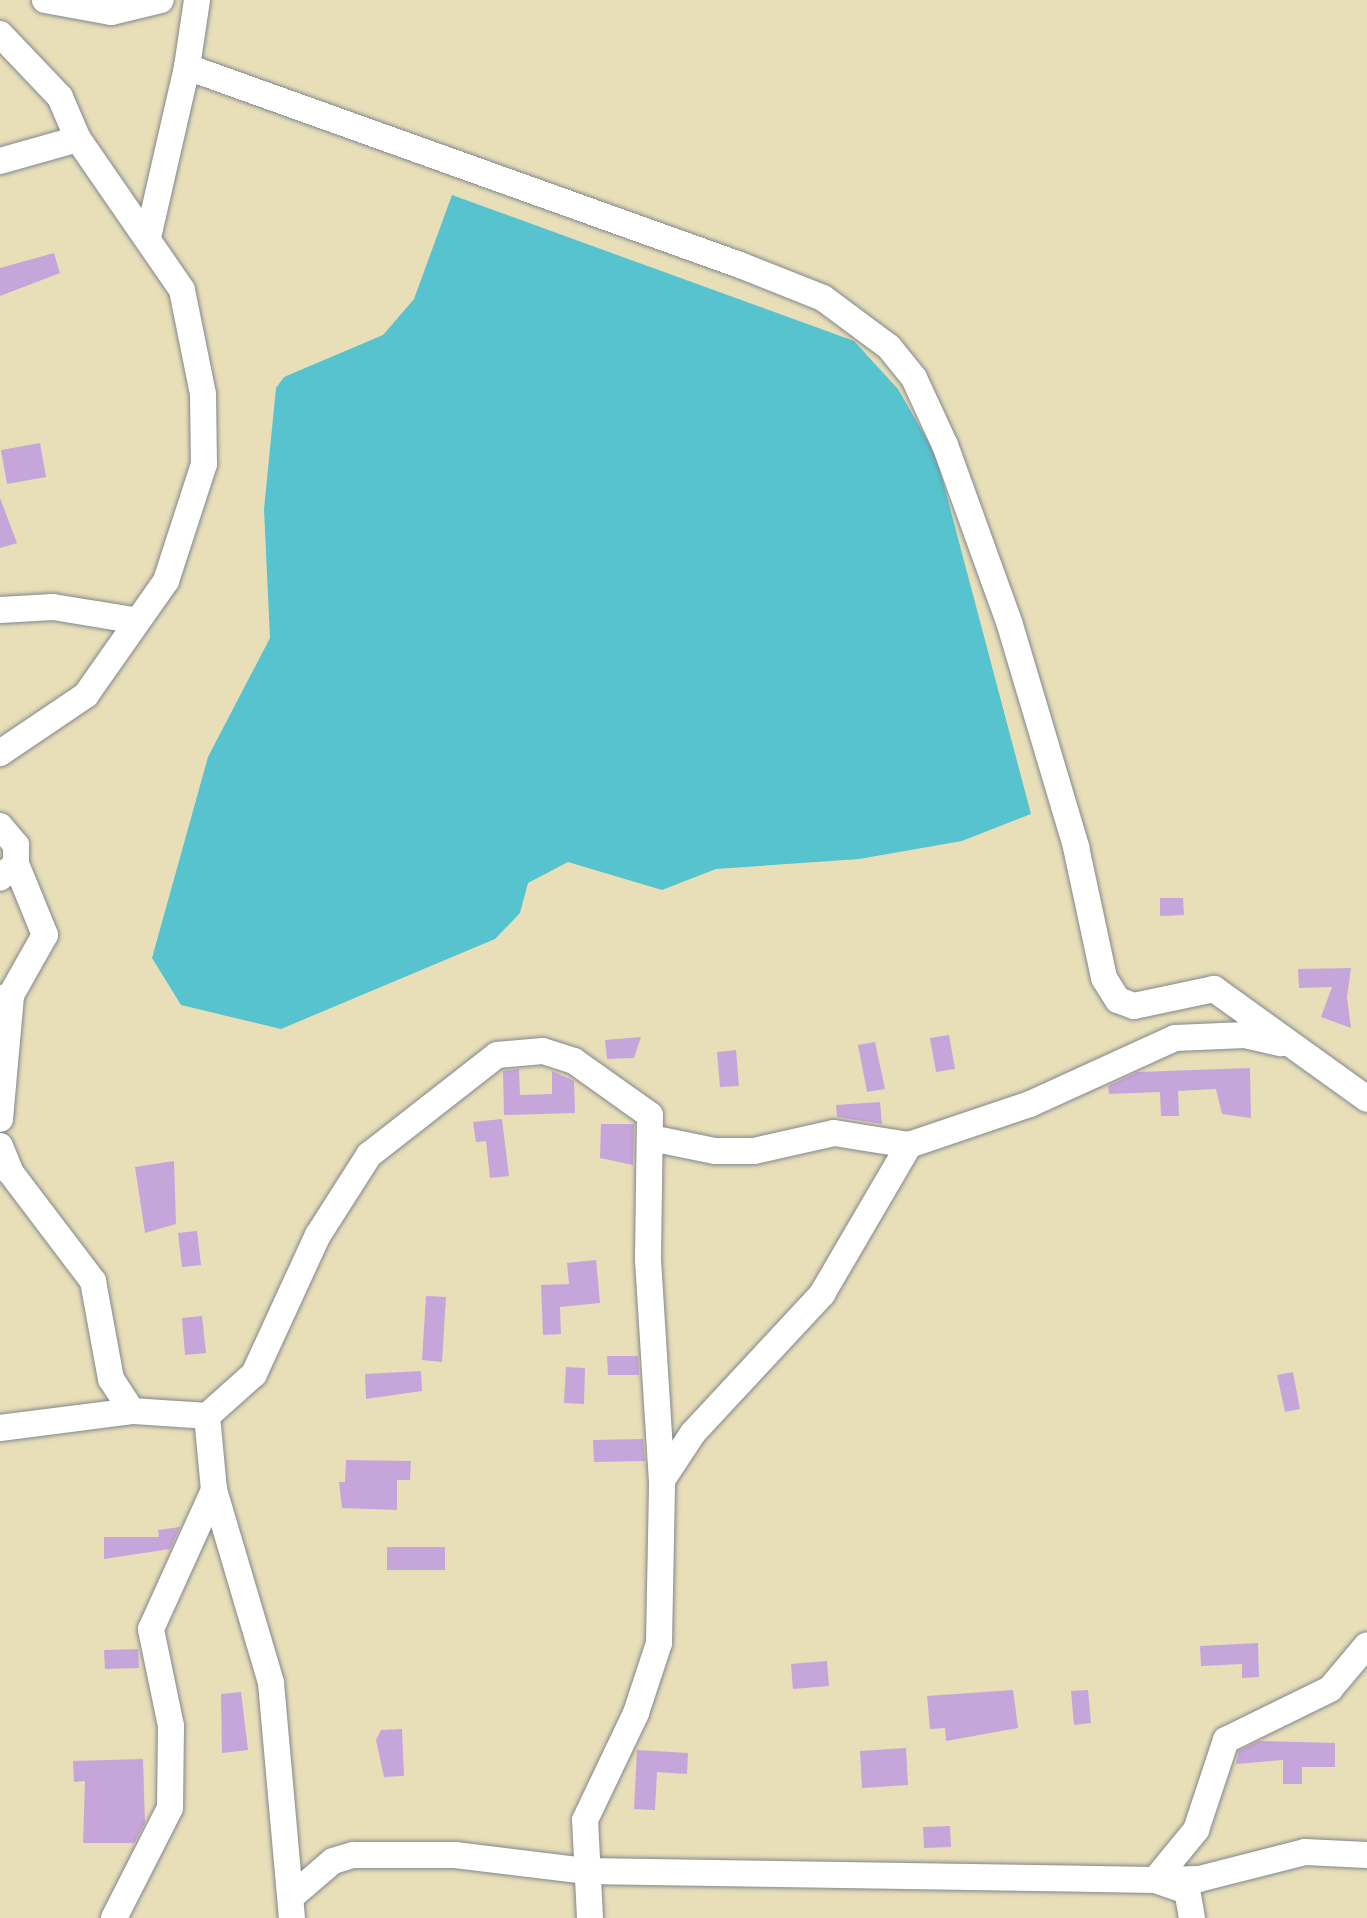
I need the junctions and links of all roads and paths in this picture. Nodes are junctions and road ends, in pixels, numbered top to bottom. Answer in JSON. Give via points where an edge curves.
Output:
{"nodes":[{"id":1,"x":45,"y":0,"type":"edge"},
{"id":2,"x":161,"y":0,"type":"edge"},
{"id":3,"x":197,"y":0,"type":"edge"},
{"id":4,"x":0,"y":34,"type":"edge"},
{"id":5,"x":187,"y":67,"type":"junction"},
{"id":6,"x":78,"y":139,"type":"junction"},
{"id":7,"x":0,"y":161,"type":"edge"},
{"id":8,"x":149,"y":233,"type":"junction"},
{"id":9,"x":0,"y":610,"type":"edge"},
{"id":10,"x":132,"y":620,"type":"junction"},
{"id":11,"x":0,"y":753,"type":"edge"},
{"id":12,"x":0,"y":826,"type":"edge"},
{"id":13,"x":8,"y":871,"type":"edge"},
{"id":14,"x":5,"y":997,"type":"edge"},
{"id":15,"x":1284,"y":1044,"type":"junction"},
{"id":16,"x":1367,"y":1099,"type":"edge"},
{"id":17,"x":0,"y":1119,"type":"edge"},
{"id":18,"x":651,"y":1138,"type":"junction"},
{"id":19,"x":909,"y":1145,"type":"junction"},
{"id":20,"x":0,"y":1146,"type":"edge"},
{"id":21,"x":132,"y":1411,"type":"junction"},
{"id":22,"x":207,"y":1416,"type":"junction"},
{"id":23,"x":0,"y":1428,"type":"edge"},
{"id":24,"x":662,"y":1480,"type":"junction"},
{"id":25,"x":214,"y":1490,"type":"junction"},
{"id":26,"x":1367,"y":1645,"type":"edge"},
{"id":27,"x":1367,"y":1855,"type":"edge"},
{"id":28,"x":585,"y":1871,"type":"junction"},
{"id":29,"x":1155,"y":1880,"type":"junction"},
{"id":30,"x":292,"y":1907,"type":"edge"},
{"id":31,"x":1195,"y":1916,"type":"edge"},
{"id":32,"x":114,"y":1918,"type":"edge"},
{"id":33,"x":590,"y":1918,"type":"edge"}],
"edges":[{"from":1,"to":2,"type":"street","via":[[111,12]]},
{"from":3,"to":5,"type":"street"},
{"from":4,"to":6,"type":"street","via":[[60,97]]},
{"from":5,"to":8,"type":"street"},
{"from":5,"to":15,"type":"street","via":[[823,298],[889,347],[914,378],[945,445],[1010,625],[1076,847],[1104,978],[1118,1000],[1134,1006],[1214,989]]},
{"from":6,"to":7,"type":"street"},
{"from":6,"to":8,"type":"street"},
{"from":8,"to":10,"type":"street","via":[[182,290],[203,394],[204,464],[166,581]]},
{"from":9,"to":10,"type":"street","via":[[53,607]]},
{"from":10,"to":11,"type":"street","via":[[86,695]]},
{"from":12,"to":13,"type":"street","via":[[16,845]]},
{"from":13,"to":14,"type":"street","via":[[45,935]]},
{"from":14,"to":17,"type":"street"},
{"from":15,"to":16,"type":"street"},
{"from":15,"to":19,"type":"street","via":[[1245,1035],[1175,1038],[1030,1104]]},
{"from":18,"to":19,"type":"street","via":[[715,1151],[754,1151],[834,1133]]},
{"from":18,"to":22,"type":"street","via":[[650,1115],[574,1061],[543,1051],[497,1055],[369,1155],[318,1235],[254,1374]]},
{"from":18,"to":24,"type":"street","via":[[648,1260]]},
{"from":19,"to":24,"type":"street","via":[[822,1294],[693,1433]]},
{"from":20,"to":21,"type":"street","via":[[11,1173],[93,1281],[111,1379]]},
{"from":21,"to":22,"type":"street"},
{"from":21,"to":23,"type":"street"},
{"from":22,"to":25,"type":"street"},
{"from":24,"to":28,"type":"street","via":[[659,1643],[636,1713],[592,1796]]},
{"from":25,"to":30,"type":"street","via":[[271,1683]]},
{"from":25,"to":32,"type":"street","via":[[151,1629],[171,1726],[170,1808]]},
{"from":26,"to":29,"type":"street","via":[[1330,1689],[1226,1740],[1196,1830]]},
{"from":27,"to":29,"type":"street","via":[[1305,1852],[1199,1879]]},
{"from":28,"to":29,"type":"street"},
{"from":28,"to":30,"type":"street","via":[[455,1855],[353,1855],[333,1861]]},
{"from":28,"to":33,"type":"street"},
{"from":29,"to":31,"type":"street","via":[[1187,1891]]}]}
